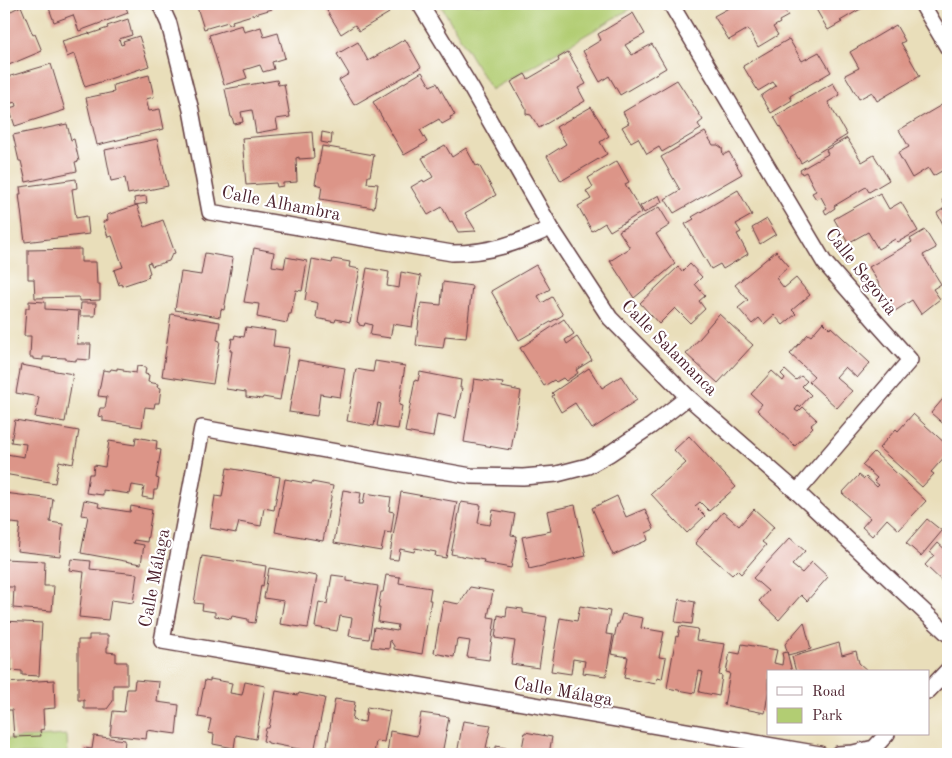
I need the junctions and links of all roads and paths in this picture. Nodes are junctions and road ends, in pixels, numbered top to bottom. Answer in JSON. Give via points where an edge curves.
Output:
{"nodes":[{"id":1,"x":160,"y":4,"type":"edge"},
{"id":2,"x":420,"y":4,"type":"edge"},
{"id":3,"x":677,"y":4,"type":"edge"},
{"id":4,"x":922,"y":4,"type":"edge"},
{"id":5,"x":948,"y":48,"type":"edge"},
{"id":6,"x":551,"y":228,"type":"junction"},
{"id":7,"x":688,"y":397,"type":"junction"},
{"id":8,"x":797,"y":492,"type":"junction"},
{"id":9,"x":948,"y":634,"type":"edge"},
{"id":10,"x":948,"y":670,"type":"edge"},
{"id":11,"x":930,"y":689,"type":"edge"},
{"id":12,"x":885,"y":736,"type":"edge"},
{"id":13,"x":820,"y":754,"type":"edge"},
{"id":14,"x":838,"y":754,"type":"edge"}],
"edges":[{"from":1,"to":6,"type":"street","name":"Calle Alhambra","via":[[169,24],[191,110],[210,212],[452,253],[471,253],[520,242]]},
{"from":2,"to":6,"type":"street","name":"Calle Salamanca"},
{"from":3,"to":8,"type":"street","name":"Calle Segovia","via":[[672,6],[824,262],[910,360]]},
{"from":4,"to":5,"type":"street"},
{"from":6,"to":7,"type":"street","name":"Calle Salamanca","via":[[610,318]]},
{"from":7,"to":8,"type":"street","name":"Calle Salamanca"},
{"from":7,"to":13,"type":"street","name":"Calle Málaga","via":[[651,426],[588,466],[523,478],[471,476],[202,428],[162,642]]},
{"from":8,"to":9,"type":"street","name":"Calle Salamanca"},
{"from":10,"to":11,"type":"street"},
{"from":12,"to":14,"type":"street","via":[[874,748]]}]}
